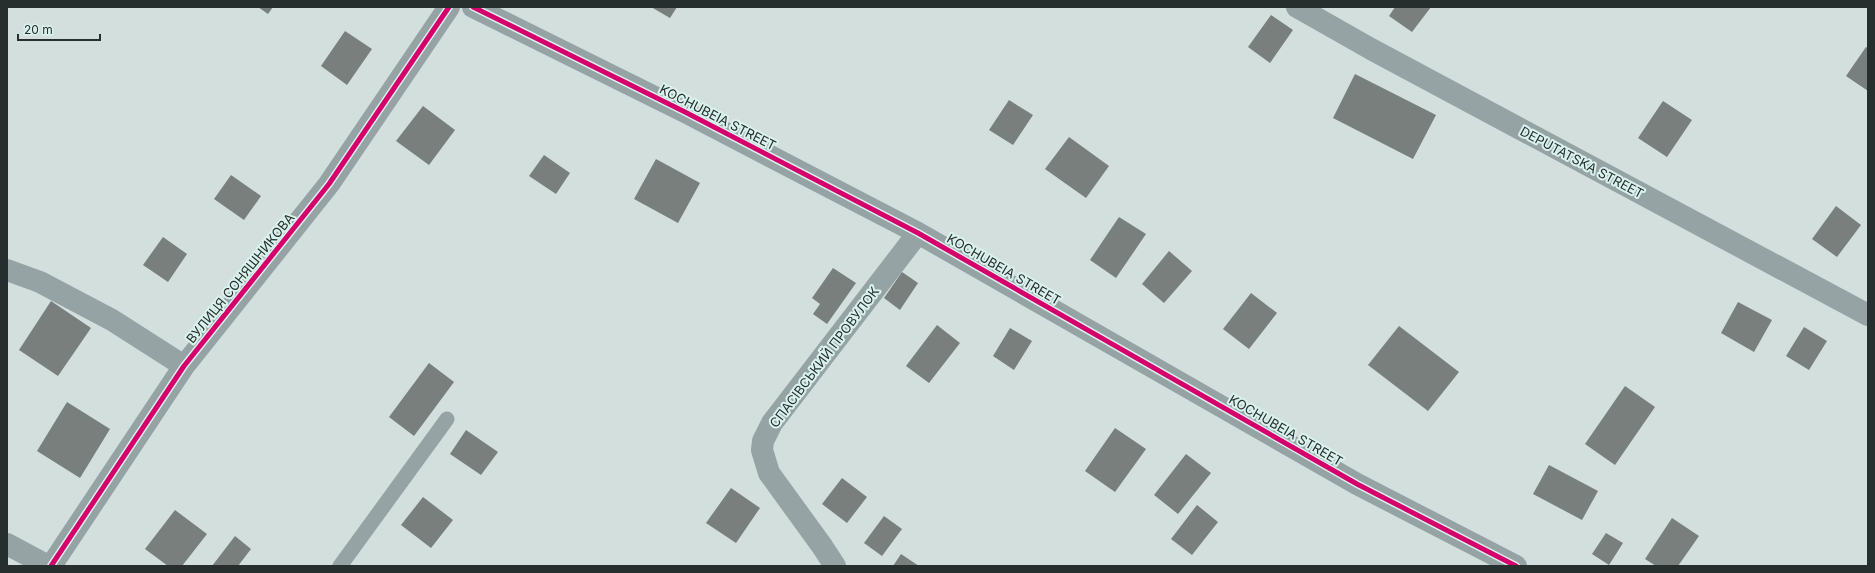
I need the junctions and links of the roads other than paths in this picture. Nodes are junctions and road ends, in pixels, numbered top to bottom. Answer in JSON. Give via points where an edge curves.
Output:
{"nodes":[{"id":1,"x":449,"y":7,"type":"edge"},
{"id":2,"x":474,"y":7,"type":"edge"},
{"id":3,"x":1297,"y":7,"type":"edge"},
{"id":4,"x":918,"y":233,"type":"junction"},
{"id":5,"x":7,"y":270,"type":"edge"},
{"id":6,"x":1868,"y":315,"type":"edge"},
{"id":7,"x":184,"y":366,"type":"junction"},
{"id":8,"x":447,"y":419,"type":"dead end"},
{"id":9,"x":7,"y":544,"type":"edge"},
{"id":10,"x":50,"y":566,"type":"edge"},
{"id":11,"x":340,"y":566,"type":"edge"},
{"id":12,"x":835,"y":566,"type":"edge"},
{"id":13,"x":1516,"y":566,"type":"edge"}],
"edges":[{"from":1,"to":7,"type":"street","name":"ВУЛИЦЯ СОНЯШНИКОВА","via":[[329,184]]},
{"from":2,"to":4,"type":"street","name":"KOCHUBEIA STREET"},
{"from":3,"to":6,"type":"street","name":"DEPUTATSKA STREET"},
{"from":4,"to":12,"type":"street","name":"СПАСІВСЬКИЙ ПРОВУЛОК","via":[[772,423],[763,441],[762,450],[770,473]]},
{"from":4,"to":13,"type":"street","name":"KOCHUBEIA STREET","via":[[1357,484]]},
{"from":5,"to":7,"type":"street","via":[[40,282],[106,316]]},
{"from":7,"to":10,"type":"street","name":"ВУЛИЦЯ СОНЯШНИКОВА"},
{"from":8,"to":11,"type":"lane"},
{"from":9,"to":10,"type":"street"}]}
